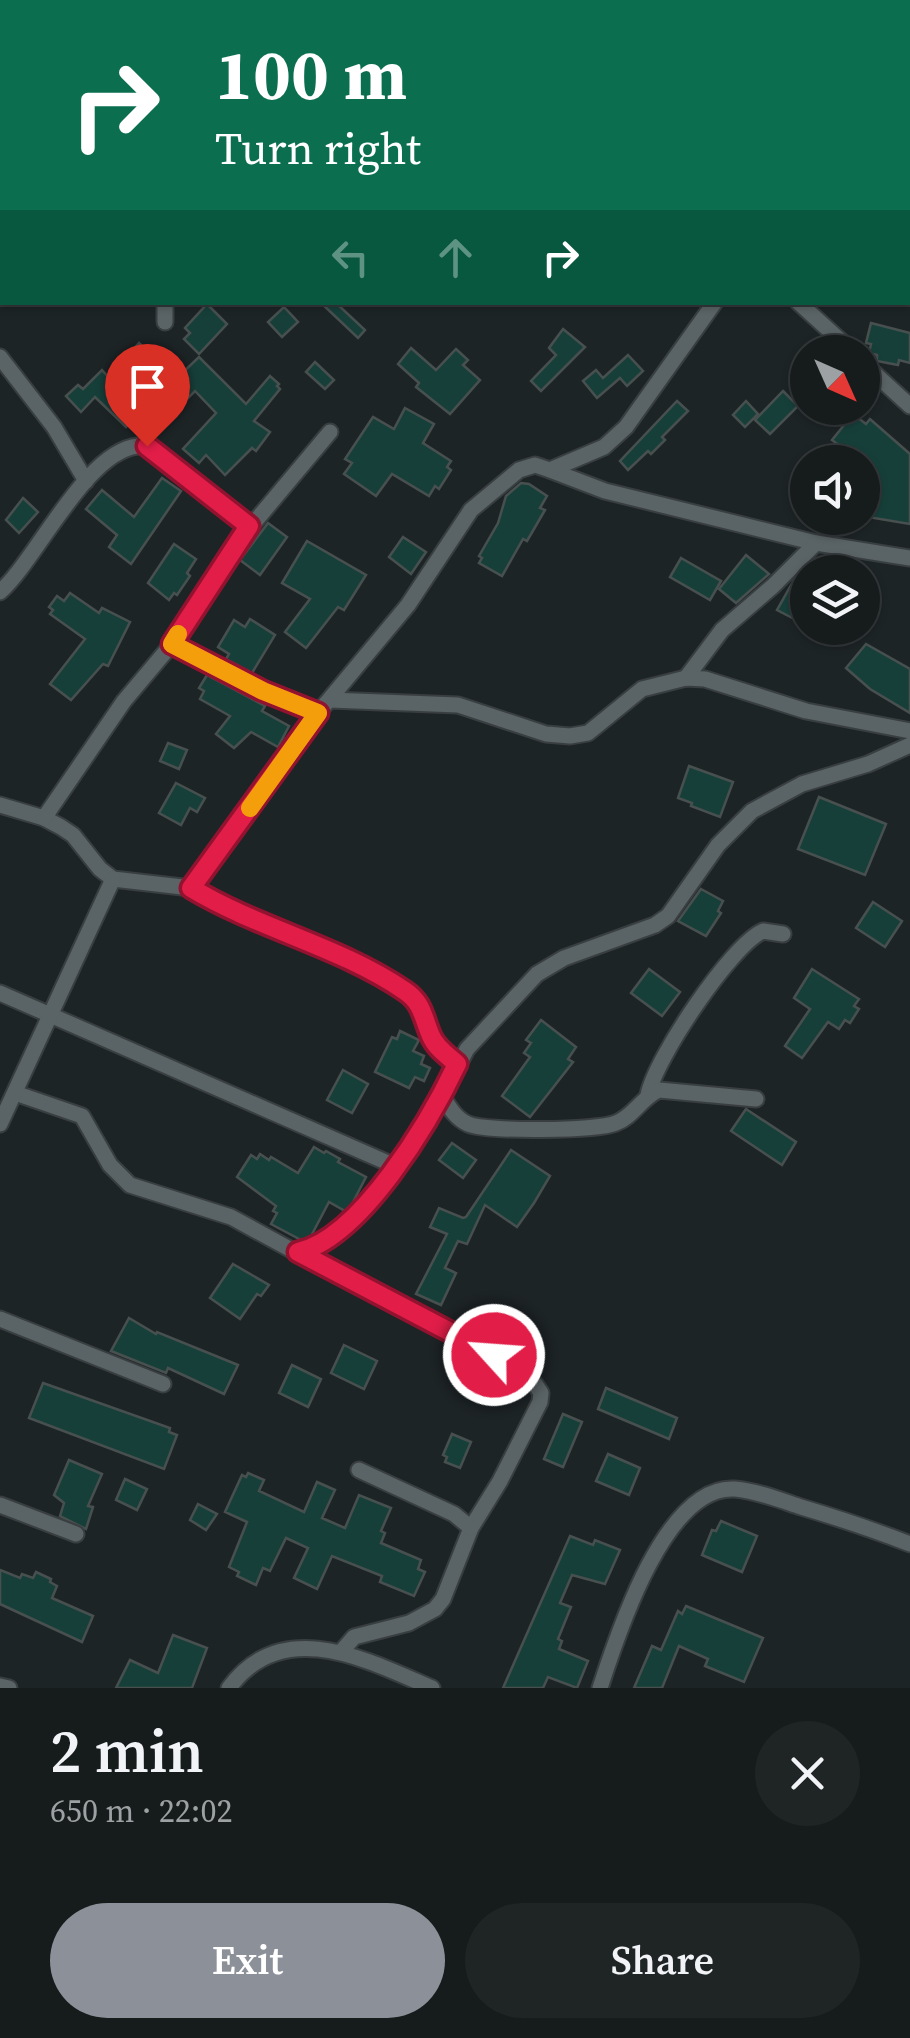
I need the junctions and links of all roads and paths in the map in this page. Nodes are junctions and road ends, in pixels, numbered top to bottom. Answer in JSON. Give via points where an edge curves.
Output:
{"nodes":[{"id":1,"x":165,"y":305,"type":"edge"},
{"id":2,"x":714,"y":305,"type":"edge"},
{"id":3,"x":801,"y":305,"type":"edge"},
{"id":4,"x":165,"y":322,"type":"dead end"},
{"id":5,"x":834,"y":335,"type":"edge"},
{"id":6,"x":0,"y":358,"type":"edge"},
{"id":7,"x":880,"y":378,"type":"edge"},
{"id":8,"x":910,"y":406,"type":"edge"},
{"id":9,"x":330,"y":432,"type":"dead end"},
{"id":10,"x":550,"y":470,"type":"junction"},
{"id":11,"x":86,"y":481,"type":"junction"},
{"id":12,"x":249,"y":526,"type":"junction"},
{"id":13,"x":816,"y":543,"type":"junction"},
{"id":14,"x":910,"y":558,"type":"edge"},
{"id":15,"x":0,"y":592,"type":"edge"},
{"id":16,"x":172,"y":644,"type":"junction"},
{"id":17,"x":686,"y":678,"type":"junction"},
{"id":18,"x":330,"y":700,"type":"junction"},
{"id":19,"x":318,"y":713,"type":"junction"},
{"id":20,"x":910,"y":731,"type":"edge"},
{"id":21,"x":910,"y":745,"type":"edge"},
{"id":22,"x":0,"y":805,"type":"edge"},
{"id":23,"x":44,"y":818,"type":"junction"},
{"id":24,"x":113,"y":878,"type":"junction"},
{"id":25,"x":191,"y":888,"type":"junction"},
{"id":26,"x":783,"y":934,"type":"dead end"},
{"id":27,"x":0,"y":993,"type":"edge"},
{"id":28,"x":50,"y":1014,"type":"junction"},
{"id":29,"x":457,"y":1064,"type":"junction"},
{"id":30,"x":14,"y":1093,"type":"junction"},
{"id":31,"x":648,"y":1095,"type":"junction"},
{"id":32,"x":442,"y":1096,"type":"junction"},
{"id":33,"x":756,"y":1099,"type":"dead end"},
{"id":34,"x":0,"y":1124,"type":"edge"},
{"id":35,"x":394,"y":1166,"type":"junction"},
{"id":36,"x":298,"y":1252,"type":"junction"},
{"id":37,"x":0,"y":1319,"type":"edge"},
{"id":38,"x":163,"y":1384,"type":"dead end"},
{"id":39,"x":359,"y":1470,"type":"dead end"},
{"id":40,"x":0,"y":1505,"type":"edge"},
{"id":41,"x":471,"y":1528,"type":"junction"},
{"id":42,"x":76,"y":1534,"type":"dead end"},
{"id":43,"x":910,"y":1544,"type":"edge"},
{"id":44,"x":342,"y":1652,"type":"junction"},
{"id":45,"x":0,"y":1686,"type":"edge"},
{"id":46,"x":9,"y":1688,"type":"edge"},
{"id":47,"x":228,"y":1688,"type":"edge"},
{"id":48,"x":432,"y":1688,"type":"edge"},
{"id":49,"x":600,"y":1688,"type":"edge"}],
"edges":[{"from":1,"to":4,"type":"street"},
{"from":2,"to":10,"type":"street","via":[[626,427],[604,447]]},
{"from":3,"to":5,"type":"street"},
{"from":6,"to":11,"type":"street"},
{"from":7,"to":8,"type":"street"},
{"from":9,"to":12,"type":"street"},
{"from":10,"to":13,"type":"street","via":[[605,491]]},
{"from":10,"to":18,"type":"street","via":[[535,464],[519,470],[471,510],[408,604]]},
{"from":11,"to":12,"type":"street","via":[[128,448],[147,446]]},
{"from":11,"to":15,"type":"street"},
{"from":12,"to":16,"type":"street"},
{"from":13,"to":14,"type":"street"},
{"from":13,"to":17,"type":"street","via":[[722,630]]},
{"from":16,"to":19,"type":"street"},
{"from":16,"to":23,"type":"street"},
{"from":17,"to":18,"type":"street","via":[[642,689],[588,732],[570,736],[458,706]]},
{"from":17,"to":20,"type":"street"},
{"from":18,"to":19,"type":"street"},
{"from":19,"to":25,"type":"street"},
{"from":21,"to":29,"type":"street","via":[[802,784],[752,811],[718,845],[668,916],[536,974]]},
{"from":22,"to":23,"type":"street"},
{"from":23,"to":24,"type":"street","via":[[73,836]]},
{"from":24,"to":25,"type":"street"},
{"from":24,"to":28,"type":"street"},
{"from":25,"to":29,"type":"street","via":[[405,991],[417,1000],[432,1039]]},
{"from":26,"to":31,"type":"street","via":[[764,931],[744,944],[657,1066]]},
{"from":27,"to":28,"type":"street"},
{"from":28,"to":30,"type":"street"},
{"from":28,"to":35,"type":"street"},
{"from":29,"to":32,"type":"street"},
{"from":30,"to":34,"type":"street"},
{"from":30,"to":36,"type":"street","via":[[82,1116],[110,1166],[130,1185],[231,1216]]},
{"from":31,"to":32,"type":"street","via":[[615,1124],[543,1128],[468,1124]]},
{"from":31,"to":33,"type":"street","via":[[673,1090]]},
{"from":32,"to":35,"type":"street"},
{"from":35,"to":36,"type":"street","via":[[336,1235]]},
{"from":36,"to":41,"type":"street","via":[[494,1355],[541,1393]]},
{"from":37,"to":38,"type":"street"},
{"from":39,"to":41,"type":"street"},
{"from":40,"to":42,"type":"street"},
{"from":41,"to":44,"type":"street","via":[[435,1608],[410,1623],[354,1636]]},
{"from":43,"to":49,"type":"street","via":[[774,1498],[732,1488],[713,1493],[676,1522],[651,1562]]},
{"from":44,"to":47,"type":"street","via":[[302,1649],[268,1656]]},
{"from":44,"to":48,"type":"street"},
{"from":45,"to":46,"type":"street"}]}
